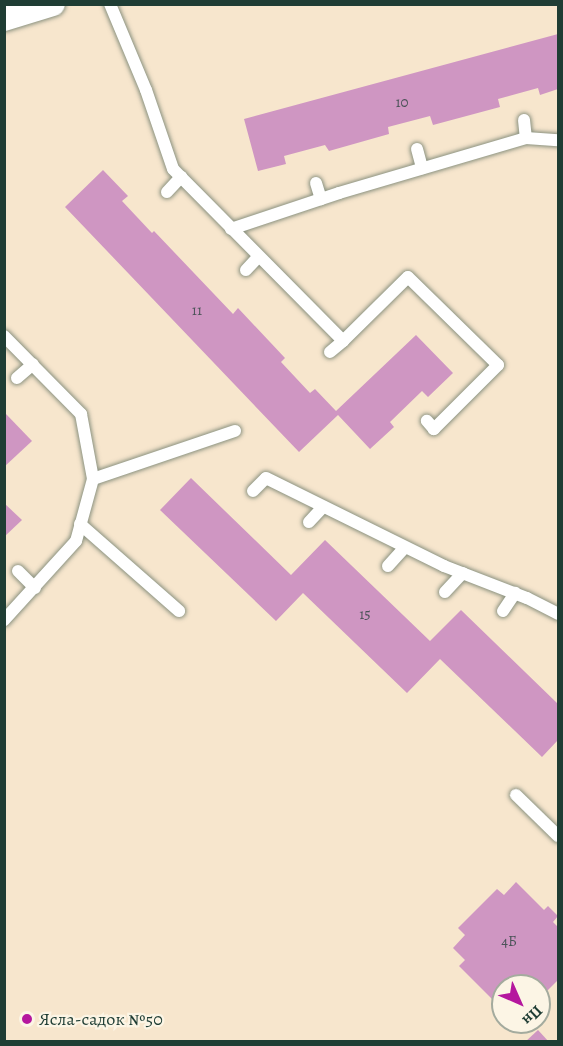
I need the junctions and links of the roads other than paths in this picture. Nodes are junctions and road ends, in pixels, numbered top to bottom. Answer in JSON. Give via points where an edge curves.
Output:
{"nodes":[{"id":1,"x":53,"y":4,"type":"edge"},
{"id":2,"x":110,"y":4,"type":"edge"},
{"id":3,"x":4,"y":19,"type":"edge"},
{"id":4,"x":524,"y":120,"type":"dead end"},
{"id":5,"x":526,"y":138,"type":"junction"},
{"id":6,"x":558,"y":139,"type":"edge"},
{"id":7,"x":417,"y":149,"type":"dead end"},
{"id":8,"x":422,"y":168,"type":"junction"},
{"id":9,"x":181,"y":177,"type":"junction"},
{"id":10,"x":316,"y":183,"type":"dead end"},
{"id":11,"x":167,"y":192,"type":"dead end"},
{"id":12,"x":321,"y":199,"type":"junction"},
{"id":13,"x":231,"y":229,"type":"junction"},
{"id":14,"x":258,"y":257,"type":"junction"},
{"id":15,"x":246,"y":270,"type":"dead end"},
{"id":16,"x":4,"y":336,"type":"edge"},
{"id":17,"x":343,"y":341,"type":"junction"},
{"id":18,"x":330,"y":352,"type":"dead end"},
{"id":19,"x":33,"y":364,"type":"junction"},
{"id":20,"x":17,"y":378,"type":"dead end"},
{"id":21,"x":427,"y":421,"type":"dead end"},
{"id":22,"x":235,"y":431,"type":"dead end"},
{"id":23,"x":93,"y":478,"type":"junction"},
{"id":24,"x":253,"y":491,"type":"dead end"},
{"id":25,"x":323,"y":507,"type":"junction"},
{"id":26,"x":309,"y":522,"type":"dead end"},
{"id":27,"x":80,"y":524,"type":"junction"},
{"id":28,"x":405,"y":548,"type":"junction"},
{"id":29,"x":388,"y":566,"type":"dead end"},
{"id":30,"x":18,"y":571,"type":"dead end"},
{"id":31,"x":463,"y":573,"type":"junction"},
{"id":32,"x":35,"y":588,"type":"junction"},
{"id":33,"x":445,"y":592,"type":"dead end"},
{"id":34,"x":515,"y":593,"type":"junction"},
{"id":35,"x":179,"y":611,"type":"dead end"},
{"id":36,"x":503,"y":611,"type":"dead end"},
{"id":37,"x":558,"y":614,"type":"edge"},
{"id":38,"x":4,"y":620,"type":"edge"},
{"id":39,"x":516,"y":795,"type":"dead end"},
{"id":40,"x":558,"y":836,"type":"edge"}],
"edges":[{"from":1,"to":3,"type":"street"},
{"from":2,"to":9,"type":"lane","via":[[147,90],[173,169]]},
{"from":4,"to":5,"type":"lane"},
{"from":5,"to":6,"type":"lane"},
{"from":5,"to":8,"type":"lane"},
{"from":7,"to":8,"type":"lane"},
{"from":8,"to":12,"type":"lane"},
{"from":9,"to":11,"type":"lane"},
{"from":9,"to":13,"type":"lane"},
{"from":10,"to":12,"type":"lane"},
{"from":12,"to":13,"type":"lane"},
{"from":13,"to":14,"type":"lane"},
{"from":14,"to":15,"type":"lane"},
{"from":14,"to":17,"type":"lane"},
{"from":16,"to":19,"type":"lane"},
{"from":17,"to":18,"type":"lane"},
{"from":17,"to":21,"type":"lane","via":[[408,277],[498,365],[434,429]]},
{"from":19,"to":20,"type":"lane"},
{"from":19,"to":23,"type":"lane","via":[[81,414]]},
{"from":22,"to":23,"type":"lane"},
{"from":23,"to":27,"type":"lane"},
{"from":24,"to":25,"type":"lane","via":[[266,478]]},
{"from":25,"to":26,"type":"lane"},
{"from":25,"to":28,"type":"lane"},
{"from":27,"to":32,"type":"lane","via":[[76,541]]},
{"from":27,"to":35,"type":"lane"},
{"from":28,"to":29,"type":"lane"},
{"from":28,"to":31,"type":"lane"},
{"from":30,"to":32,"type":"lane"},
{"from":31,"to":33,"type":"lane"},
{"from":31,"to":34,"type":"lane"},
{"from":32,"to":38,"type":"lane"},
{"from":34,"to":36,"type":"lane"},
{"from":34,"to":37,"type":"lane"},
{"from":39,"to":40,"type":"lane"}]}
